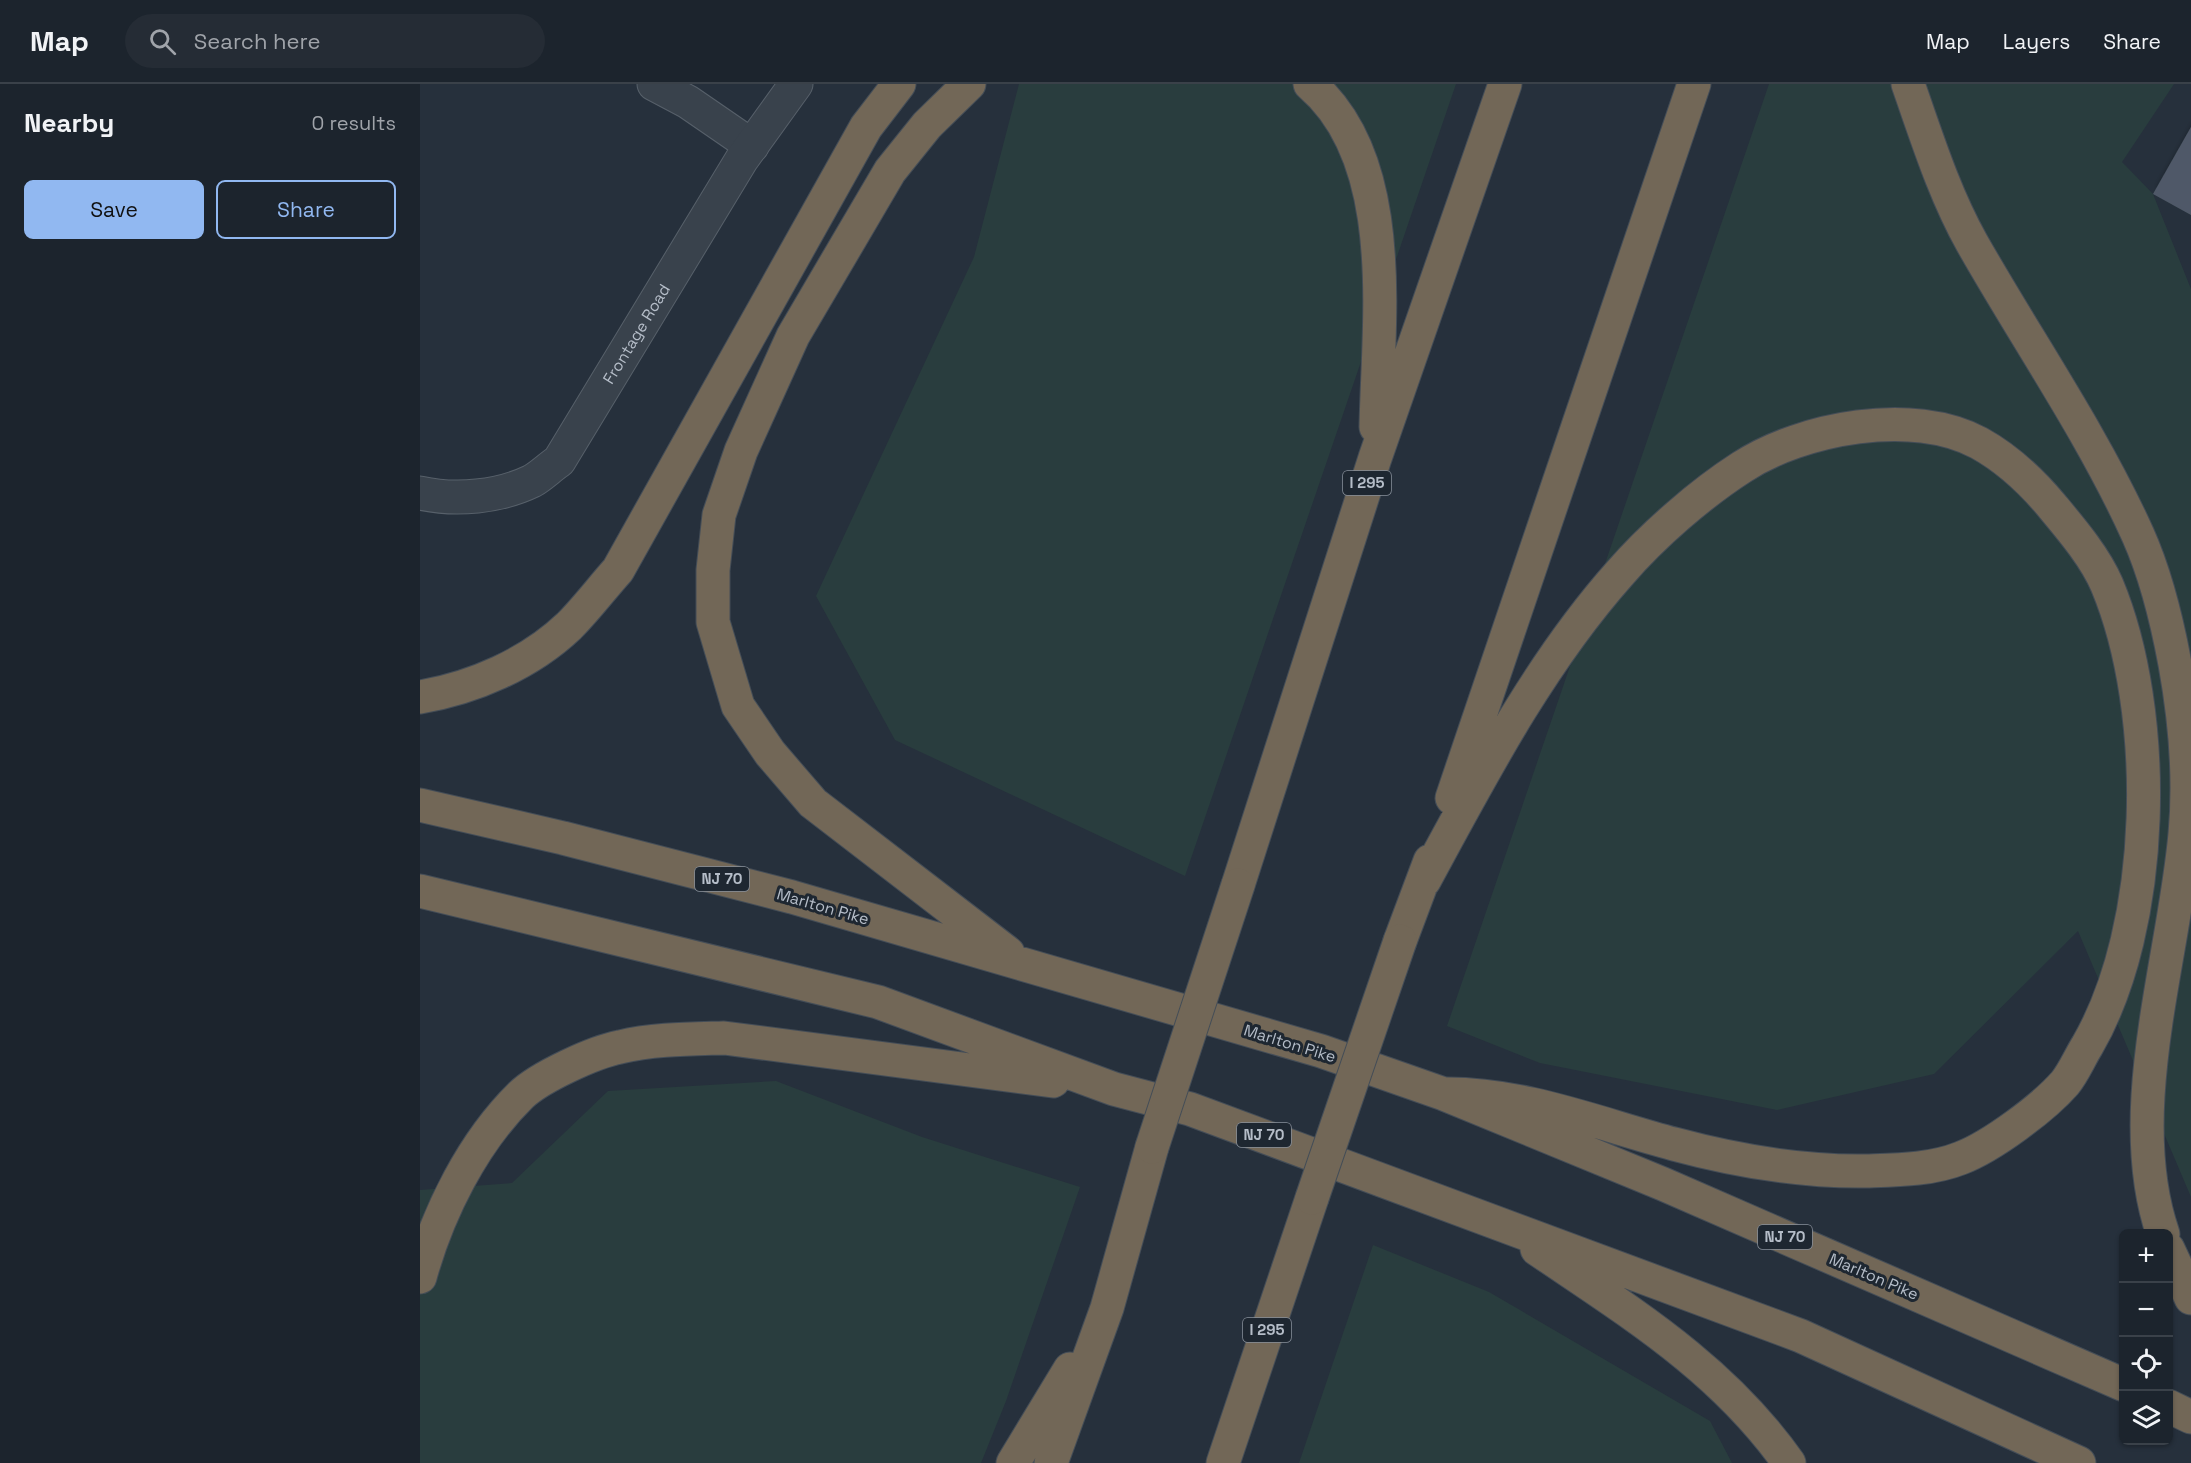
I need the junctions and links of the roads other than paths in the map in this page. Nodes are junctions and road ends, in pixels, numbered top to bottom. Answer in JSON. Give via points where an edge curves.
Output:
{"nodes":[{"id":1,"x":654,"y":84,"type":"edge"},
{"id":2,"x":796,"y":84,"type":"edge"},
{"id":3,"x":899,"y":84,"type":"edge"},
{"id":4,"x":969,"y":84,"type":"edge"},
{"id":5,"x":1310,"y":84,"type":"edge"},
{"id":6,"x":1505,"y":84,"type":"edge"},
{"id":7,"x":1694,"y":84,"type":"edge"},
{"id":8,"x":1908,"y":84,"type":"edge"},
{"id":9,"x":752,"y":146,"type":"junction"},
{"id":10,"x":1375,"y":458,"type":"junction"},
{"id":11,"x":420,"y":493,"type":"edge"},
{"id":12,"x":420,"y":697,"type":"edge"},
{"id":13,"x":420,"y":806,"type":"edge"},
{"id":14,"x":1424,"y":881,"type":"junction"},
{"id":15,"x":420,"y":891,"type":"edge"},
{"id":16,"x":1022,"y":963,"type":"junction"},
{"id":17,"x":1114,"y":1089,"type":"junction"},
{"id":18,"x":1444,"y":1094,"type":"junction"},
{"id":19,"x":1493,"y":1219,"type":"junction"},
{"id":20,"x":2162,"y":1229,"type":"edge"},
{"id":21,"x":2173,"y":1258,"type":"edge"},
{"id":22,"x":420,"y":1277,"type":"edge"},
{"id":23,"x":2191,"y":1298,"type":"edge"},
{"id":24,"x":1107,"y":1308,"type":"junction"},
{"id":25,"x":2119,"y":1383,"type":"edge"},
{"id":26,"x":2173,"y":1408,"type":"edge"},
{"id":27,"x":2191,"y":1417,"type":"edge"},
{"id":28,"x":1013,"y":1463,"type":"edge"},
{"id":29,"x":1052,"y":1463,"type":"edge"},
{"id":30,"x":1223,"y":1463,"type":"edge"},
{"id":31,"x":1789,"y":1463,"type":"edge"},
{"id":32,"x":2079,"y":1463,"type":"edge"}],
"edges":[{"from":1,"to":9,"type":"street"},
{"from":2,"to":9,"type":"street","name":"Frontage Road"},
{"from":3,"to":12,"type":"highway","via":[[866,127],[618,570],[568,627],[526,659],[452,692]]},
{"from":4,"to":16,"type":"highway","via":[[927,125],[890,171],[793,336],[741,451],[719,515],[713,622],[738,706],[770,753],[813,803]]},
{"from":5,"to":10,"type":"highway","via":[[1342,123],[1365,171],[1378,245]]},
{"from":6,"to":10,"type":"highway","number":"I 295"},
{"from":7,"to":14,"type":"highway","number":"I 295"},
{"from":8,"to":20,"type":"highway","via":[[1937,168],[1971,240],[2073,412],[2139,536],[2176,666],[2187,790],[2185,835],[2149,1094],[2149,1153]]},
{"from":9,"to":11,"type":"street","name":"Frontage Road","via":[[559,461],[533,481],[491,495],[436,497]]},
{"from":10,"to":24,"type":"highway","number":"I 295","bridge":true,"via":[[1152,1147]]},
{"from":13,"to":16,"type":"highway","name":"Marlton Pike","number":"NJ 70","via":[[792,897]]},
{"from":14,"to":18,"type":"highway","via":[[1520,711],[1621,571],[1689,507],[1744,465],[1803,437],[1866,424],[1927,427],[1976,441],[2034,483],[2106,582],[2129,655],[2142,753],[2141,864],[2122,968],[2100,1023],[2066,1082],[2010,1130],[1962,1158],[1922,1167],[1831,1171],[1741,1161],[1558,1110],[1468,1094]]},
{"from":14,"to":30,"type":"highway","number":"I 295","bridge":true,"via":[[1400,941]]},
{"from":15,"to":17,"type":"highway","number":"NJ 70","via":[[878,1002]]},
{"from":16,"to":18,"type":"highway","name":"Marlton Pike","number":"NJ 70","via":[[1320,1051]]},
{"from":17,"to":19,"type":"highway","number":"NJ 70","via":[[1190,1108]]},
{"from":17,"to":22,"type":"highway","via":[[724,1038],[619,1047],[574,1063],[523,1094],[476,1149],[445,1211]]},
{"from":18,"to":25,"type":"highway","name":"Marlton Pike","number":"NJ 70","via":[[1663,1184]]},
{"from":19,"to":31,"type":"highway","via":[[1665,1337],[1732,1394],[1766,1430]]},
{"from":19,"to":32,"type":"highway","number":"NJ 70","via":[[1801,1336]]},
{"from":21,"to":23,"type":"highway"},
{"from":24,"to":28,"type":"highway"},
{"from":24,"to":29,"type":"highway","number":"I 295"},
{"from":26,"to":27,"type":"highway"}]}
